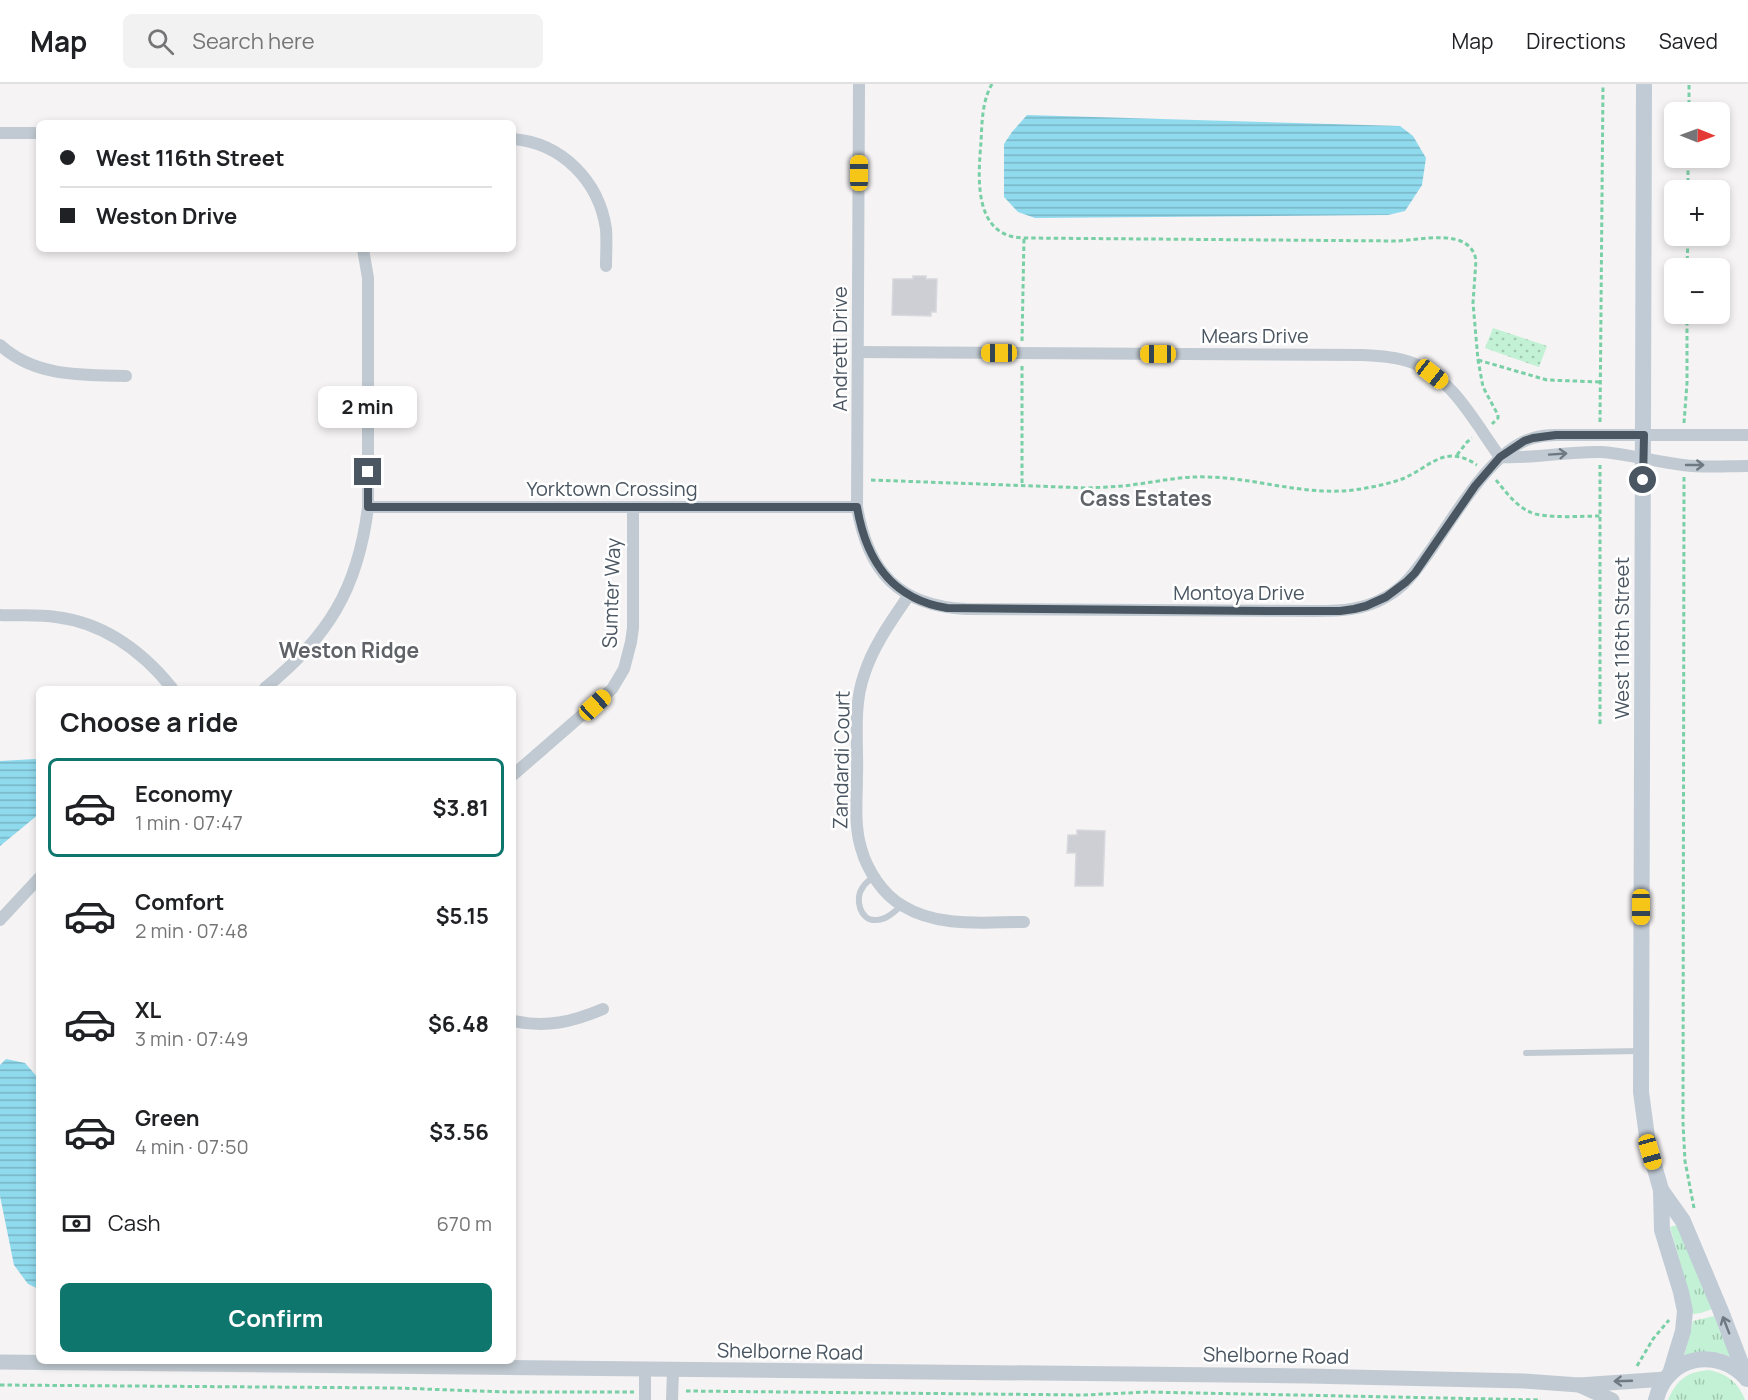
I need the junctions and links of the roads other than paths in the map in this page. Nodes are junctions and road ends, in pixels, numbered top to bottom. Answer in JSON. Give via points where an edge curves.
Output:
{"nodes":[{"id":1,"x":859,"y":84,"type":"edge"},
{"id":2,"x":1644,"y":84,"type":"edge"},
{"id":3,"x":0,"y":133,"type":"edge"},
{"id":4,"x":36,"y":134,"type":"edge"},
{"id":5,"x":516,"y":139,"type":"edge"},
{"id":6,"x":364,"y":252,"type":"edge"},
{"id":7,"x":606,"y":266,"type":"dead end"},
{"id":8,"x":0,"y":345,"type":"edge"},
{"id":9,"x":858,"y":352,"type":"junction"},
{"id":10,"x":126,"y":376,"type":"dead end"},
{"id":11,"x":1644,"y":435,"type":"junction"},
{"id":12,"x":1748,"y":435,"type":"edge"},
{"id":13,"x":1500,"y":457,"type":"junction"},
{"id":14,"x":1644,"y":457,"type":"junction"},
{"id":15,"x":1748,"y":466,"type":"edge"},
{"id":16,"x":368,"y":507,"type":"junction"},
{"id":17,"x":857,"y":507,"type":"junction"},
{"id":18,"x":633,"y":508,"type":"junction"},
{"id":19,"x":909,"y":595,"type":"junction"},
{"id":20,"x":0,"y":615,"type":"edge"},
{"id":21,"x":170,"y":686,"type":"edge"},
{"id":22,"x":267,"y":686,"type":"edge"},
{"id":23,"x":516,"y":772,"type":"edge"},
{"id":24,"x":873,"y":876,"type":"junction"},
{"id":25,"x":36,"y":881,"type":"edge"},
{"id":26,"x":902,"y":906,"type":"junction"},
{"id":27,"x":0,"y":920,"type":"edge"},
{"id":28,"x":1024,"y":922,"type":"dead end"},
{"id":29,"x":603,"y":1009,"type":"dead end"},
{"id":30,"x":516,"y":1021,"type":"edge"},
{"id":31,"x":1641,"y":1051,"type":"junction"},
{"id":32,"x":1526,"y":1053,"type":"dead end"},
{"id":33,"x":1661,"y":1190,"type":"junction"},
{"id":34,"x":0,"y":1362,"type":"edge"},
{"id":35,"x":36,"y":1362,"type":"edge"},
{"id":36,"x":161,"y":1364,"type":"edge"},
{"id":37,"x":645,"y":1370,"type":"junction"},
{"id":38,"x":673,"y":1371,"type":"junction"},
{"id":39,"x":1668,"y":1376,"type":"junction"},
{"id":40,"x":1747,"y":1380,"type":"edge"},
{"id":41,"x":1580,"y":1385,"type":"junction"},
{"id":42,"x":672,"y":1395,"type":"edge"},
{"id":43,"x":645,"y":1396,"type":"edge"},
{"id":44,"x":1612,"y":1400,"type":"edge"},
{"id":45,"x":1656,"y":1400,"type":"edge"}],
"edges":[{"from":1,"to":9,"type":"street","name":"Andretti Drive"},
{"from":2,"to":11,"type":"main road","name":"West 116th Street"},
{"from":3,"to":4,"type":"street"},
{"from":5,"to":7,"type":"street","via":[[557,152],[589,183],[606,228]]},
{"from":6,"to":16,"type":"street","via":[[368,278]]},
{"from":8,"to":10,"type":"street","via":[[16,357],[51,372]]},
{"from":9,"to":13,"type":"street","name":"Mears Drive","via":[[1386,357],[1414,364],[1437,378],[1458,398]]},
{"from":9,"to":17,"type":"street","name":"Andretti Drive"},
{"from":11,"to":12,"type":"street","name":"Montoya Drive"},
{"from":11,"to":13,"type":"street","name":"Montoya Drive","via":[[1533,438]]},
{"from":11,"to":14,"type":"main road","name":"West 116th Street"},
{"from":13,"to":14,"type":"street","one_way":true,"via":[[1581,452]]},
{"from":13,"to":19,"type":"street","name":"Montoya Drive","via":[[1475,486],[1415,573],[1386,597],[1354,609],[966,609],[939,607]]},
{"from":14,"to":15,"type":"street","one_way":true,"via":[[1683,465]]},
{"from":14,"to":31,"type":"main road","name":"West 116th Street"},
{"from":16,"to":18,"type":"street","name":"Yorktown Crossing"},
{"from":16,"to":22,"type":"street","via":[[358,558],[337,611],[310,647]]},
{"from":17,"to":18,"type":"street","name":"Yorktown Crossing"},
{"from":17,"to":19,"type":"street","name":"Andretti Drive","via":[[872,558],[897,588]]},
{"from":18,"to":23,"type":"street","name":"Sumter Way","via":[[633,628],[624,669],[612,689]]},
{"from":19,"to":24,"type":"street","name":"Zandardi Court","via":[[871,658],[858,697],[857,824],[860,847]]},
{"from":20,"to":21,"type":"street","via":[[58,617],[96,627],[145,658]]},
{"from":24,"to":26,"type":"street","name":"Zandardi Court"},
{"from":24,"to":26,"type":"lane","via":[[860,892],[859,905],[865,916],[884,919]]},
{"from":25,"to":27,"type":"street"},
{"from":26,"to":28,"type":"street","name":"Zandardi Court","via":[[945,921]]},
{"from":29,"to":30,"type":"street","via":[[577,1020]]},
{"from":31,"to":32,"type":"lane"},
{"from":31,"to":33,"type":"main road","name":"West 116th Street","via":[[1642,1112]]},
{"from":33,"to":39,"type":"main road","name":"West 116th Street","via":[[1662,1230],[1685,1311],[1683,1331]]},
{"from":40,"to":33,"type":"main road","name":"West 116th Street","one_way":true,"via":[[1683,1221]]},
{"from":34,"to":35,"type":"street","name":"Shelborne Road"},
{"from":36,"to":37,"type":"street","name":"Shelborne Road"},
{"from":37,"to":38,"type":"street","name":"Shelborne Road"},
{"from":37,"to":43,"type":"street"},
{"from":38,"to":41,"type":"street","name":"Shelborne Road","via":[[1353,1377]]},
{"from":38,"to":42,"type":"street"},
{"from":39,"to":40,"type":"main road","via":[[1685,1363],[1704,1359],[1724,1362]]},
{"from":39,"to":41,"type":"street","name":"Shelborne Road","one_way":true},
{"from":39,"to":45,"type":"main road","name":"West 116th Street"},
{"from":41,"to":44,"type":"street","name":"Shelborne Road"}]}
